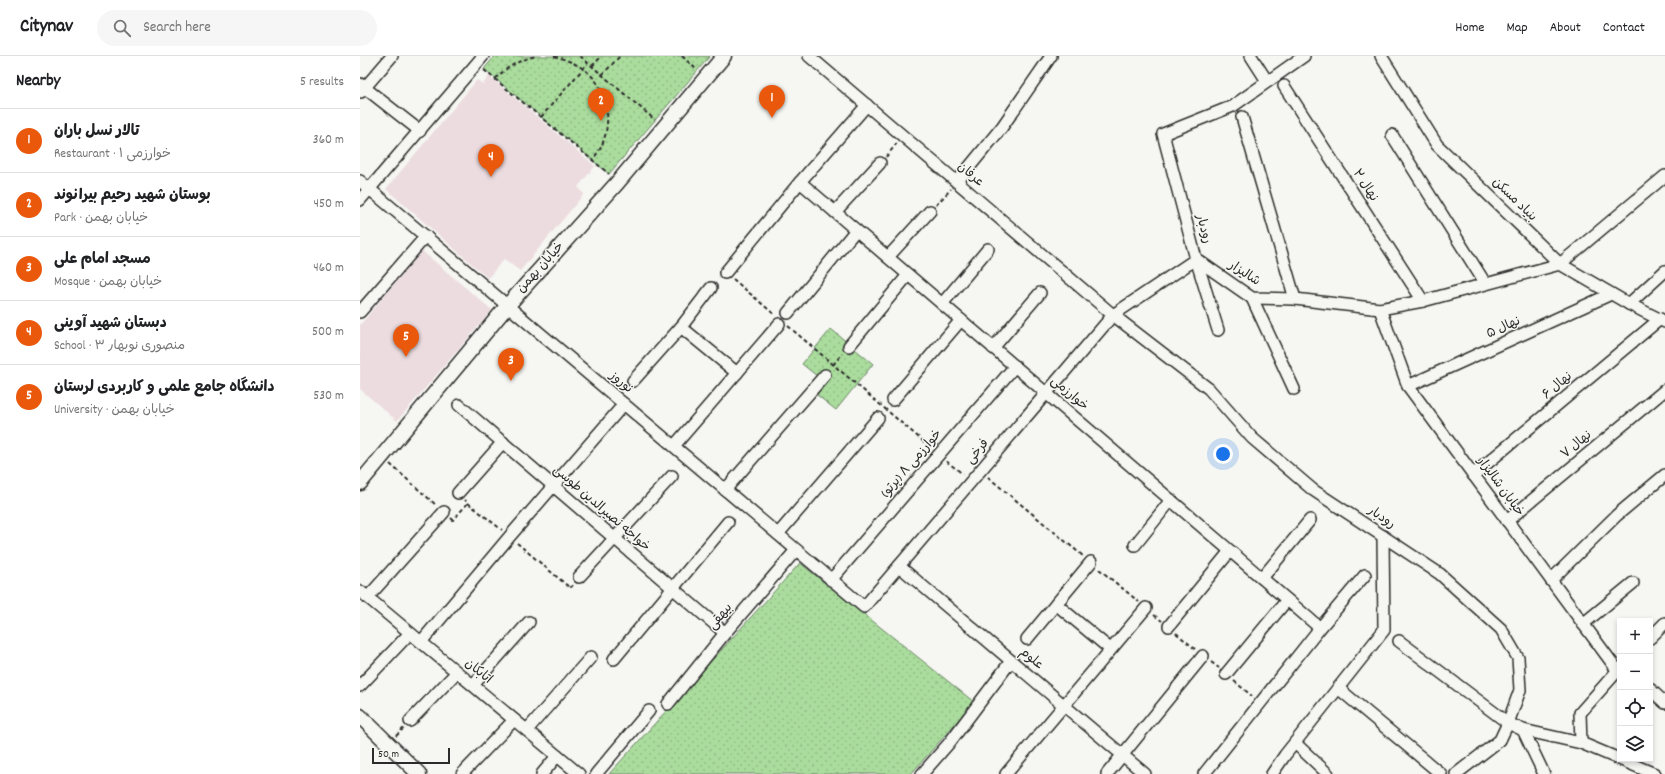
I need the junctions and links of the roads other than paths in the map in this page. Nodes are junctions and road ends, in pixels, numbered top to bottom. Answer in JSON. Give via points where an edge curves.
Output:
{"nodes":[{"id":1,"x":392,"y":56,"type":"edge"},
{"id":2,"x":724,"y":56,"type":"edge"},
{"id":3,"x":809,"y":56,"type":"edge"},
{"id":4,"x":1051,"y":56,"type":"edge"},
{"id":5,"x":1251,"y":56,"type":"edge"},
{"id":6,"x":1381,"y":56,"type":"edge"},
{"id":7,"x":1300,"y":57,"type":"edge"},
{"id":8,"x":480,"y":60,"type":"edge"},
{"id":9,"x":1267,"y":82,"type":"junction"},
{"id":10,"x":1284,"y":86,"type":"dead end"},
{"id":11,"x":362,"y":88,"type":"edge"},
{"id":12,"x":867,"y":105,"type":"junction"},
{"id":13,"x":1242,"y":116,"type":"dead end"},
{"id":14,"x":420,"y":131,"type":"junction"},
{"id":15,"x":1392,"y":135,"type":"dead end"},
{"id":16,"x":880,"y":163,"type":"road end"},
{"id":17,"x":1665,"y":176,"type":"edge"},
{"id":18,"x":360,"y":181,"type":"edge"},
{"id":19,"x":800,"y":182,"type":"junction"},
{"id":20,"x":957,"y":182,"type":"junction"},
{"id":21,"x":370,"y":189,"type":"junction"},
{"id":22,"x":360,"y":200,"type":"edge"},
{"id":23,"x":930,"y":211,"type":"road end"},
{"id":24,"x":835,"y":212,"type":"junction"},
{"id":25,"x":856,"y":230,"type":"junction"},
{"id":26,"x":426,"y":236,"type":"junction"},
{"id":27,"x":988,"y":249,"type":"dead end"},
{"id":28,"x":888,"y":257,"type":"junction"},
{"id":29,"x":1196,"y":259,"type":"junction"},
{"id":30,"x":1560,"y":264,"type":"junction"},
{"id":31,"x":1665,"y":271,"type":"edge"},
{"id":32,"x":725,"y":273,"type":"road end"},
{"id":33,"x":908,"y":275,"type":"junction"},
{"id":34,"x":1485,"y":283,"type":"junction"},
{"id":35,"x":711,"y":288,"type":"dead end"},
{"id":36,"x":1040,"y":293,"type":"dead end"},
{"id":37,"x":1612,"y":294,"type":"junction"},
{"id":38,"x":1252,"y":298,"type":"junction"},
{"id":39,"x":1295,"y":299,"type":"junction"},
{"id":40,"x":1423,"y":301,"type":"junction"},
{"id":41,"x":942,"y":304,"type":"junction"},
{"id":42,"x":1629,"y":304,"type":"junction"},
{"id":43,"x":508,"y":305,"type":"junction"},
{"id":44,"x":1380,"y":309,"type":"junction"},
{"id":45,"x":360,"y":312,"type":"edge"},
{"id":46,"x":788,"y":312,"type":"dead end"},
{"id":47,"x":1113,"y":315,"type":"junction"},
{"id":48,"x":961,"y":320,"type":"junction"},
{"id":49,"x":1662,"y":321,"type":"edge"},
{"id":50,"x":780,"y":322,"type":"road end"},
{"id":51,"x":681,"y":327,"type":"junction"},
{"id":52,"x":1218,"y":330,"type":"dead end"},
{"id":53,"x":849,"y":346,"type":"road end"},
{"id":54,"x":993,"y":348,"type":"junction"},
{"id":55,"x":1015,"y":366,"type":"junction"},
{"id":56,"x":737,"y":373,"type":"junction"},
{"id":57,"x":825,"y":375,"type":"road end"},
{"id":58,"x":632,"y":381,"type":"dead end"},
{"id":59,"x":1408,"y":386,"type":"junction"},
{"id":60,"x":1294,"y":389,"type":"dead end"},
{"id":61,"x":1665,"y":390,"type":"edge"},
{"id":62,"x":1046,"y":394,"type":"junction"},
{"id":63,"x":893,"y":400,"type":"road end"},
{"id":64,"x":624,"y":404,"type":"junction"},
{"id":65,"x":459,"y":405,"type":"dead end"},
{"id":66,"x":878,"y":418,"type":"road end"},
{"id":67,"x":503,"y":442,"type":"junction"},
{"id":68,"x":674,"y":446,"type":"junction"},
{"id":69,"x":1473,"y":475,"type":"junction"},
{"id":70,"x":1665,"y":475,"type":"edge"},
{"id":71,"x":672,"y":476,"type":"dead end"},
{"id":72,"x":360,"y":483,"type":"edge"},
{"id":73,"x":553,"y":487,"type":"junction"},
{"id":74,"x":726,"y":490,"type":"junction"},
{"id":75,"x":458,"y":494,"type":"road end"},
{"id":76,"x":1171,"y":500,"type":"junction"},
{"id":77,"x":444,"y":512,"type":"road end"},
{"id":78,"x":1310,"y":520,"type":"dead end"},
{"id":79,"x":1507,"y":521,"type":"junction"},
{"id":80,"x":728,"y":522,"type":"dead end"},
{"id":81,"x":778,"y":534,"type":"junction"},
{"id":82,"x":1383,"y":536,"type":"junction"},
{"id":83,"x":615,"y":539,"type":"junction"},
{"id":84,"x":1135,"y":545,"type":"dead end"},
{"id":85,"x":796,"y":550,"type":"junction"},
{"id":86,"x":1230,"y":551,"type":"junction"},
{"id":87,"x":1091,"y":562,"type":"road end"},
{"id":88,"x":899,"y":566,"type":"junction"},
{"id":89,"x":1365,"y":575,"type":"dead end"},
{"id":90,"x":579,"y":577,"type":"road end"},
{"id":91,"x":1262,"y":578,"type":"junction"},
{"id":92,"x":832,"y":580,"type":"junction"},
{"id":93,"x":1551,"y":580,"type":"junction"},
{"id":94,"x":1633,"y":583,"type":"dead end"},
{"id":95,"x":672,"y":588,"type":"junction"},
{"id":96,"x":364,"y":594,"type":"edge"},
{"id":97,"x":1287,"y":600,"type":"junction"},
{"id":98,"x":1056,"y":604,"type":"junction"},
{"id":99,"x":864,"y":607,"type":"joint"},
{"id":100,"x":1146,"y":608,"type":"road end"},
{"id":101,"x":529,"y":622,"type":"dead end"},
{"id":102,"x":1665,"y":623,"type":"edge"},
{"id":103,"x":1583,"y":624,"type":"junction"},
{"id":104,"x":1169,"y":626,"type":"road end"},
{"id":105,"x":1320,"y":628,"type":"junction"},
{"id":106,"x":410,"y":632,"type":"junction"},
{"id":107,"x":725,"y":633,"type":"junction"},
{"id":108,"x":1653,"y":635,"type":"edge"},
{"id":109,"x":1026,"y":639,"type":"dead end"},
{"id":110,"x":1399,"y":641,"type":"dead end"},
{"id":111,"x":421,"y":642,"type":"junction"},
{"id":112,"x":1110,"y":649,"type":"junction"},
{"id":113,"x":1203,"y":656,"type":"road end"},
{"id":114,"x":591,"y":657,"type":"dead end"},
{"id":115,"x":614,"y":659,"type":"dead end"},
{"id":116,"x":1011,"y":661,"type":"junction"},
{"id":117,"x":1617,"y":666,"type":"edge"},
{"id":118,"x":1617,"y":671,"type":"edge"},
{"id":119,"x":457,"y":672,"type":"junction"},
{"id":120,"x":1226,"y":674,"type":"road end"},
{"id":121,"x":473,"y":685,"type":"junction"},
{"id":122,"x":360,"y":686,"type":"edge"},
{"id":123,"x":1338,"y":688,"type":"junction"},
{"id":124,"x":1651,"y":690,"type":"edge"},
{"id":125,"x":668,"y":704,"type":"dead end"},
{"id":126,"x":1665,"y":704,"type":"edge"},
{"id":127,"x":1063,"y":705,"type":"junction"},
{"id":128,"x":649,"y":711,"type":"dead end"},
{"id":129,"x":360,"y":716,"type":"edge"},
{"id":130,"x":514,"y":720,"type":"junction"},
{"id":131,"x":410,"y":721,"type":"road end"},
{"id":132,"x":1508,"y":723,"type":"junction"},
{"id":133,"x":527,"y":730,"type":"junction"},
{"id":134,"x":1523,"y":730,"type":"junction"},
{"id":135,"x":1295,"y":743,"type":"junction"},
{"id":136,"x":1581,"y":743,"type":"junction"},
{"id":137,"x":1123,"y":755,"type":"junction"},
{"id":138,"x":557,"y":756,"type":"junction"},
{"id":139,"x":419,"y":774,"type":"edge"},
{"id":140,"x":462,"y":774,"type":"edge"},
{"id":141,"x":542,"y":774,"type":"edge"},
{"id":142,"x":579,"y":774,"type":"edge"},
{"id":143,"x":596,"y":774,"type":"edge"},
{"id":144,"x":922,"y":774,"type":"edge"},
{"id":145,"x":1006,"y":774,"type":"edge"},
{"id":146,"x":1107,"y":774,"type":"edge"},
{"id":147,"x":1145,"y":774,"type":"edge"},
{"id":148,"x":1204,"y":774,"type":"edge"},
{"id":149,"x":1272,"y":774,"type":"edge"},
{"id":150,"x":1328,"y":774,"type":"edge"},
{"id":151,"x":1441,"y":774,"type":"edge"},
{"id":152,"x":1458,"y":774,"type":"edge"},
{"id":153,"x":1544,"y":774,"type":"edge"},
{"id":154,"x":1655,"y":774,"type":"edge"}],
"edges":[{"from":1,"to":11,"type":"street"},
{"from":2,"to":43,"type":"street","name":"خیابان بهمن","via":[[618,182]]},
{"from":3,"to":12,"type":"street","name":"عرفان"},
{"from":4,"to":20,"type":"street","via":[[1002,127]]},
{"from":5,"to":9,"type":"street"},
{"from":6,"to":30,"type":"street","name":"بنیاد مسکن","via":[[1437,145]]},
{"from":7,"to":9,"type":"street"},
{"from":8,"to":14,"type":"street"},
{"from":9,"to":29,"type":"street","name":"رودبار","via":[[1233,106],[1162,134]]},
{"from":10,"to":40,"type":"street","name":"نهال ۲"},
{"from":11,"to":14,"type":"street"},
{"from":12,"to":19,"type":"street"},
{"from":12,"to":20,"type":"street","name":"عرفان"},
{"from":13,"to":39,"type":"street"},
{"from":14,"to":21,"type":"street"},
{"from":15,"to":34,"type":"street"},
{"from":16,"to":24,"type":"street"},
{"from":17,"to":30,"type":"street"},
{"from":18,"to":21,"type":"street","name":"نوروز"},
{"from":19,"to":24,"type":"street","name":"خوارزمی"},
{"from":19,"to":32,"type":"street"},
{"from":20,"to":47,"type":"street","name":"عرفان"},
{"from":21,"to":22,"type":"street"},
{"from":21,"to":26,"type":"street","name":"نوروز"},
{"from":23,"to":28,"type":"street"},
{"from":24,"to":25,"type":"street","name":"خوارزمی"},
{"from":25,"to":28,"type":"street","name":"خوارزمی"},
{"from":25,"to":46,"type":"street"},
{"from":26,"to":43,"type":"street","name":"نوروز"},
{"from":26,"to":45,"type":"street"},
{"from":27,"to":41,"type":"street"},
{"from":28,"to":33,"type":"street","name":"خوارزمی"},
{"from":29,"to":38,"type":"street","name":"شالیزار"},
{"from":29,"to":47,"type":"street"},
{"from":29,"to":52,"type":"street","name":"رودبار"},
{"from":30,"to":34,"type":"street","name":"شالیزار"},
{"from":30,"to":37,"type":"street","name":"بنیاد مسکن"},
{"from":31,"to":42,"type":"street"},
{"from":33,"to":41,"type":"street","name":"خوارزمی"},
{"from":33,"to":53,"type":"street"},
{"from":34,"to":40,"type":"street","name":"شالیزار"},
{"from":35,"to":51,"type":"street"},
{"from":36,"to":54,"type":"street"},
{"from":37,"to":42,"type":"street","name":"بنیاد مسکن"},
{"from":37,"to":59,"type":"street","name":"نهال ۵"},
{"from":38,"to":39,"type":"street","name":"شالیزار"},
{"from":38,"to":60,"type":"street"},
{"from":39,"to":44,"type":"street","name":"شالیزار"},
{"from":40,"to":44,"type":"street","name":"شالیزار"},
{"from":41,"to":48,"type":"street","name":"خوارزمی"},
{"from":42,"to":49,"type":"street","name":"بنیاد مسکن"},
{"from":43,"to":64,"type":"street","name":"نوروز"},
{"from":43,"to":72,"type":"street","name":"خیابان بهمن"},
{"from":44,"to":59,"type":"street","name":"خیابان شالیزار"},
{"from":47,"to":62,"type":"street","name":"فرخی"},
{"from":47,"to":82,"type":"street","name":"رودبار","via":[[1209,389],[1252,438],[1313,490]]},
{"from":48,"to":54,"type":"street","name":"خوارزمی"},
{"from":48,"to":63,"type":"street"},
{"from":49,"to":69,"type":"street","name":"نهال ۶"},
{"from":50,"to":56,"type":"street"},
{"from":51,"to":56,"type":"street"},
{"from":51,"to":58,"type":"street"},
{"from":54,"to":55,"type":"street","name":"خوارزمی"},
{"from":55,"to":62,"type":"street","name":"خوارزمی"},
{"from":55,"to":92,"type":"street","name":"خوارزمی ۸ (پرتو)"},
{"from":56,"to":68,"type":"street"},
{"from":57,"to":74,"type":"street"},
{"from":59,"to":69,"type":"street","name":"خیابان شالیزار"},
{"from":61,"to":79,"type":"street","name":"نهال ۷"},
{"from":62,"to":76,"type":"street","name":"خوارزمی"},
{"from":62,"to":88,"type":"street","name":"فرخی"},
{"from":64,"to":68,"type":"street","name":"نوروز"},
{"from":64,"to":73,"type":"street"},
{"from":65,"to":67,"type":"street","name":"خواجه نصیرالدین طوسی"},
{"from":66,"to":81,"type":"street"},
{"from":67,"to":73,"type":"street","name":"خواجه نصیرالدین طوسی"},
{"from":67,"to":75,"type":"street"},
{"from":68,"to":74,"type":"street","name":"نوروز"},
{"from":69,"to":79,"type":"street","name":"خیابان شالیزار"},
{"from":70,"to":93,"type":"street","via":[[1617,515]]},
{"from":71,"to":83,"type":"street"},
{"from":73,"to":83,"type":"street","name":"خواجه نصیرالدین طوسی"},
{"from":73,"to":111,"type":"street"},
{"from":74,"to":81,"type":"street","name":"نوروز"},
{"from":76,"to":84,"type":"street"},
{"from":76,"to":86,"type":"street","name":"خوارزمی"},
{"from":77,"to":96,"type":"street"},
{"from":78,"to":91,"type":"street"},
{"from":79,"to":93,"type":"street","name":"خیابان شالیزار"},
{"from":80,"to":95,"type":"street"},
{"from":81,"to":85,"type":"street","name":"نوروز"},
{"from":82,"to":123,"type":"street","via":[[1384,630]]},
{"from":82,"to":132,"type":"street","name":"رودبار","via":[[1440,574],[1501,629],[1518,658],[1520,690]]},
{"from":83,"to":90,"type":"street"},
{"from":83,"to":95,"type":"street","name":"خواجه نصیرالدین طوسی"},
{"from":85,"to":92,"type":"street","name":"نوروز"},
{"from":85,"to":107,"type":"street","name":"بیهقی"},
{"from":86,"to":91,"type":"street","name":"خوارزمی"},
{"from":86,"to":104,"type":"street"},
{"from":87,"to":98,"type":"street"},
{"from":88,"to":99,"type":"street","name":"فرخی"},
{"from":88,"to":116,"type":"street","name":"علوم"},
{"from":89,"to":105,"type":"street"},
{"from":91,"to":97,"type":"street","name":"خوارزمی"},
{"from":92,"to":99,"type":"street","name":"نوروز"},
{"from":93,"to":103,"type":"street","name":"خیابان شالیزار"},
{"from":94,"to":103,"type":"street"},
{"from":95,"to":107,"type":"street","name":"خواجه نصیرالدین طوسی"},
{"from":95,"to":115,"type":"street"},
{"from":96,"to":106,"type":"street","name":"اتابکان"},
{"from":97,"to":105,"type":"street","name":"خوارزمی"},
{"from":97,"to":120,"type":"street"},
{"from":98,"to":109,"type":"street"},
{"from":98,"to":112,"type":"street"},
{"from":100,"to":112,"type":"street"},
{"from":101,"to":121,"type":"street"},
{"from":102,"to":108,"type":"street"},
{"from":103,"to":117,"type":"street","name":"خیابان شالیزار"},
{"from":105,"to":148,"type":"street"},
{"from":106,"to":111,"type":"street","name":"اتابکان"},
{"from":106,"to":122,"type":"street"},
{"from":107,"to":125,"type":"street","name":"بیهقی"},
{"from":110,"to":132,"type":"street"},
{"from":111,"to":119,"type":"street","name":"اتابکان"},
{"from":112,"to":127,"type":"street"},
{"from":113,"to":137,"type":"street"},
{"from":114,"to":133,"type":"street"},
{"from":116,"to":127,"type":"street","name":"علوم"},
{"from":116,"to":144,"type":"street","via":[[950,742]]},
{"from":118,"to":136,"type":"street","via":[[1580,713]]},
{"from":119,"to":121,"type":"street","name":"اتابکان"},
{"from":119,"to":131,"type":"street"},
{"from":121,"to":130,"type":"street","name":"اتابکان"},
{"from":123,"to":135,"type":"street"},
{"from":123,"to":151,"type":"street"},
{"from":124,"to":126,"type":"street"},
{"from":127,"to":137,"type":"street","name":"علوم"},
{"from":127,"to":145,"type":"street"},
{"from":128,"to":143,"type":"street"},
{"from":129,"to":139,"type":"street"},
{"from":130,"to":133,"type":"street","name":"اتابکان"},
{"from":130,"to":140,"type":"street"},
{"from":132,"to":134,"type":"street"},
{"from":132,"to":152,"type":"street","name":"رودبار","via":[[1500,740]]},
{"from":133,"to":138,"type":"street","name":"اتابکان"},
{"from":134,"to":136,"type":"street"},
{"from":134,"to":153,"type":"street"},
{"from":135,"to":149,"type":"street"},
{"from":135,"to":150,"type":"street"},
{"from":136,"to":154,"type":"street"},
{"from":137,"to":146,"type":"street"},
{"from":137,"to":147,"type":"street","name":"علوم"},
{"from":138,"to":141,"type":"street"},
{"from":138,"to":142,"type":"street","name":"اتابکان"}]}
